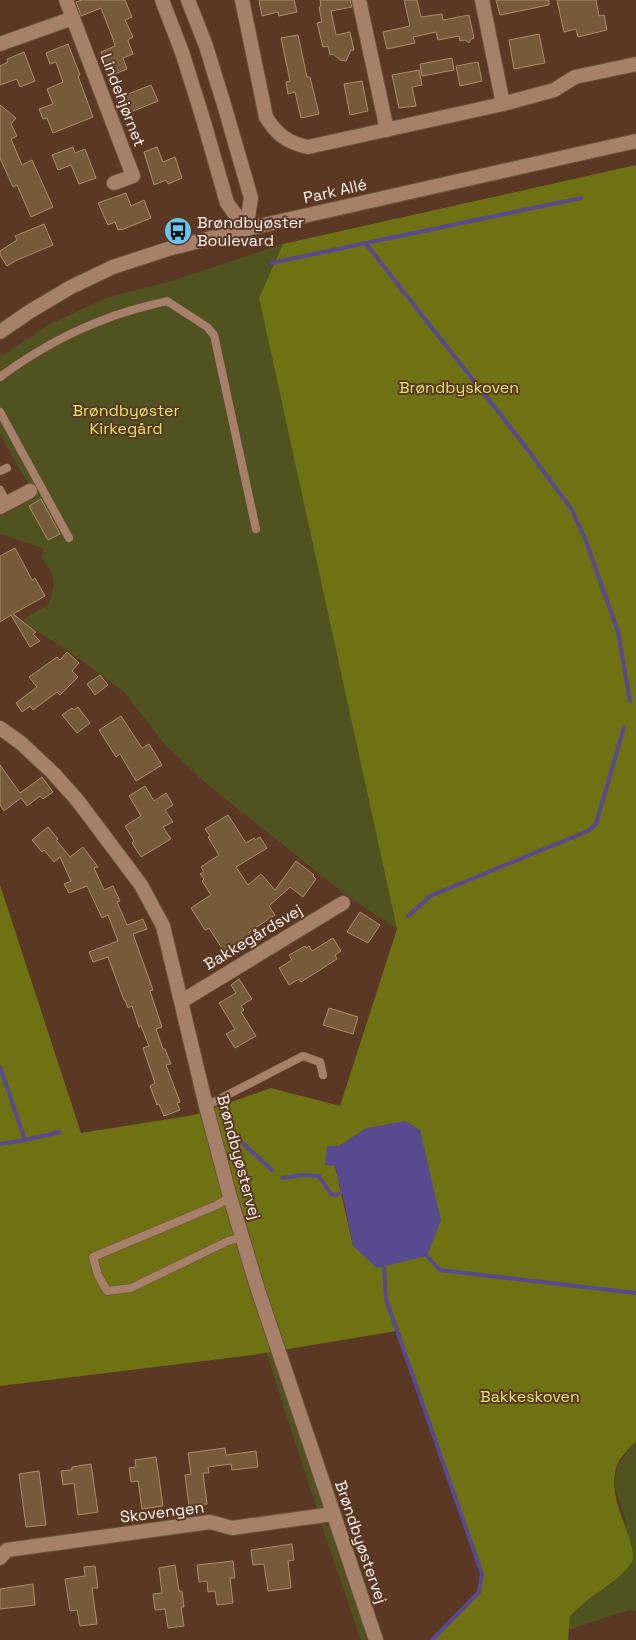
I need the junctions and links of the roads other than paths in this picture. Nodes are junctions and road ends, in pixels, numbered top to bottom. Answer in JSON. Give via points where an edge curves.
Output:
{"nodes":[{"id":1,"x":66,"y":0,"type":"edge"},
{"id":2,"x":162,"y":0,"type":"edge"},
{"id":3,"x":188,"y":0,"type":"edge"},
{"id":4,"x":242,"y":0,"type":"edge"},
{"id":5,"x":359,"y":0,"type":"edge"},
{"id":6,"x":482,"y":0,"type":"edge"},
{"id":7,"x":73,"y":18,"type":"junction"},
{"id":8,"x":0,"y":44,"type":"edge"},
{"id":9,"x":636,"y":64,"type":"edge"},
{"id":10,"x":503,"y":104,"type":"junction"},
{"id":11,"x":387,"y":130,"type":"junction"},
{"id":12,"x":636,"y":141,"type":"edge"},
{"id":13,"x":114,"y":183,"type":"dead end"},
{"id":14,"x":246,"y":229,"type":"junction"},
{"id":15,"x":0,"y":332,"type":"edge"},
{"id":16,"x":0,"y":377,"type":"edge"},
{"id":17,"x":0,"y":412,"type":"edge"},
{"id":18,"x":35,"y":488,"type":"junction"},
{"id":19,"x":0,"y":490,"type":"edge"},
{"id":20,"x":4,"y":505,"type":"edge"},
{"id":21,"x":256,"y":529,"type":"dead end"},
{"id":22,"x":69,"y":538,"type":"dead end"},
{"id":23,"x":0,"y":728,"type":"edge"},
{"id":24,"x":343,"y":904,"type":"dead end"},
{"id":25,"x":182,"y":1001,"type":"junction"},
{"id":26,"x":324,"y":1075,"type":"dead end"},
{"id":27,"x":206,"y":1106,"type":"junction"},
{"id":28,"x":230,"y":1197,"type":"junction"},
{"id":29,"x":243,"y":1238,"type":"junction"},
{"id":30,"x":333,"y":1514,"type":"junction"},
{"id":31,"x":0,"y":1558,"type":"edge"},
{"id":32,"x":376,"y":1640,"type":"edge"}],
"edges":[{"from":1,"to":7,"type":"street","name":"Lindehjørnet"},
{"from":2,"to":14,"type":"street","via":[[190,77],[227,203]]},
{"from":3,"to":14,"type":"street","via":[[251,198]]},
{"from":4,"to":11,"type":"street","via":[[266,117],[272,128],[295,145],[308,147]]},
{"from":5,"to":11,"type":"street"},
{"from":6,"to":10,"type":"street"},
{"from":7,"to":8,"type":"street"},
{"from":7,"to":13,"type":"street","name":"Lindehjørnet","via":[[133,176]]},
{"from":9,"to":10,"type":"street","via":[[574,77],[554,90]]},
{"from":10,"to":11,"type":"street"},
{"from":12,"to":14,"type":"street","name":"Park Allé"},
{"from":14,"to":15,"type":"street","name":"Park Allé","via":[[113,267],[54,297]]},
{"from":16,"to":21,"type":"lane","via":[[67,335],[113,316],[167,301],[207,326],[214,335]]},
{"from":17,"to":18,"type":"lane"},
{"from":18,"to":20,"type":"street"},
{"from":18,"to":22,"type":"lane"},
{"from":19,"to":20,"type":"lane"},
{"from":23,"to":25,"type":"street","name":"Brøndbyøstervej","via":[[21,743],[59,780],[141,885],[163,926]]},
{"from":24,"to":25,"type":"street","name":"Bakkegårdsvej"},
{"from":25,"to":27,"type":"street","name":"Brøndbyøstervej"},
{"from":26,"to":27,"type":"lane","via":[[320,1062],[302,1056]]},
{"from":27,"to":28,"type":"street","name":"Brøndbyøstervej"},
{"from":28,"to":29,"type":"street","name":"Brøndbyøstervej"},
{"from":28,"to":29,"type":"lane","via":[[93,1257],[98,1275],[107,1291],[132,1288],[228,1241]]},
{"from":29,"to":30,"type":"street","name":"Brøndbyøstervej"},
{"from":30,"to":31,"type":"street","name":"Skovengen","via":[[232,1528],[210,1522],[7,1550]]},
{"from":30,"to":32,"type":"street","name":"Brøndbyøstervej"}]}
